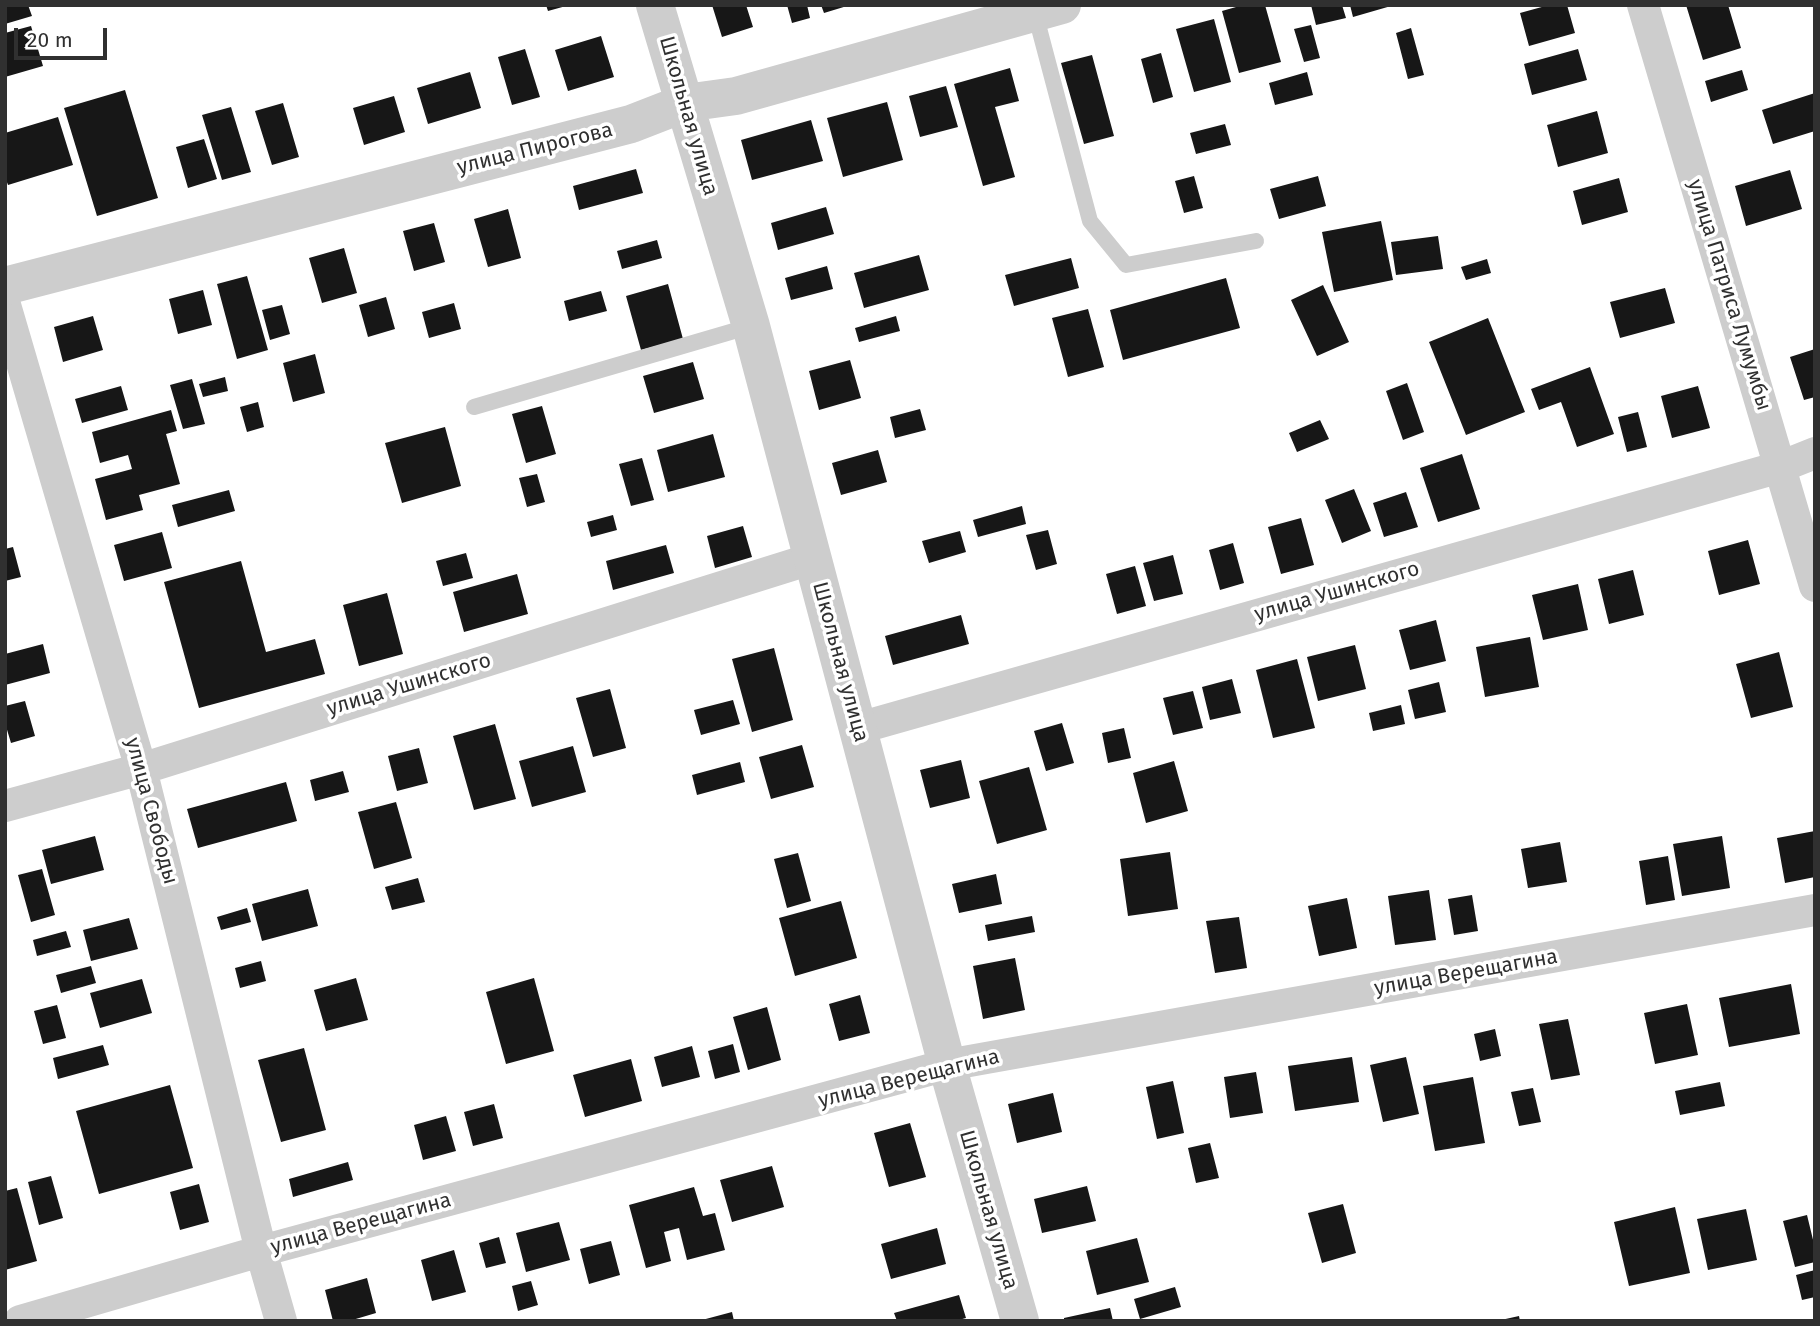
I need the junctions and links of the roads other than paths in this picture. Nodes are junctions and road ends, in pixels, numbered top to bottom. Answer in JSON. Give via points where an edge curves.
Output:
{"nodes":[{"id":1,"x":655,"y":5,"type":"edge"},
{"id":2,"x":1643,"y":5,"type":"edge"},
{"id":3,"x":1049,"y":9,"type":"edge"},
{"id":4,"x":685,"y":103,"type":"junction"},
{"id":5,"x":1256,"y":241,"type":"dead end"},
{"id":6,"x":5,"y":286,"type":"edge"},
{"id":7,"x":5,"y":306,"type":"edge"},
{"id":8,"x":751,"y":326,"type":"junction"},
{"id":9,"x":474,"y":407,"type":"dead end"},
{"id":10,"x":1815,"y":453,"type":"edge"},
{"id":11,"x":1780,"y":467,"type":"junction"},
{"id":12,"x":811,"y":559,"type":"junction"},
{"id":13,"x":1815,"y":586,"type":"edge"},
{"id":14,"x":859,"y":728,"type":"junction"},
{"id":15,"x":141,"y":769,"type":"junction"},
{"id":16,"x":5,"y":806,"type":"edge"},
{"id":17,"x":1815,"y":910,"type":"edge"},
{"id":18,"x":947,"y":1065,"type":"junction"},
{"id":19,"x":261,"y":1251,"type":"junction"},
{"id":20,"x":20,"y":1321,"type":"edge"},
{"id":21,"x":281,"y":1321,"type":"edge"},
{"id":22,"x":1020,"y":1321,"type":"edge"}],
"edges":[{"from":1,"to":4,"type":"street","name":"Школьная улица"},
{"from":2,"to":11,"type":"street","name":"улица Патриса Лумумбы"},
{"from":3,"to":4,"type":"street","name":"улица Пирогова","via":[[736,96]]},
{"from":3,"to":5,"type":"lane","via":[[1090,220],[1126,265]]},
{"from":4,"to":6,"type":"street","name":"улица Пирогова","via":[[631,124]]},
{"from":4,"to":8,"type":"street","name":"Школьная улица"},
{"from":7,"to":15,"type":"street","name":"улица Свободы"},
{"from":8,"to":9,"type":"lane"},
{"from":8,"to":12,"type":"street","name":"Школьная улица"},
{"from":10,"to":11,"type":"street","name":"улица Ушинского"},
{"from":11,"to":13,"type":"street","name":"улица Патриса Лумумбы"},
{"from":11,"to":14,"type":"street","name":"улица Ушинского"},
{"from":12,"to":14,"type":"street","name":"Школьная улица"},
{"from":12,"to":15,"type":"street","name":"улица Ушинского"},
{"from":14,"to":18,"type":"street","name":"Школьная улица"},
{"from":15,"to":16,"type":"street","name":"улица Ушинского"},
{"from":15,"to":19,"type":"street","name":"улица Свободы"},
{"from":17,"to":18,"type":"street","name":"улица Верещагина"},
{"from":18,"to":19,"type":"street","name":"улица Верещагина"},
{"from":18,"to":22,"type":"street","name":"Школьная улица"},
{"from":19,"to":20,"type":"street","name":"улица Верещагина"},
{"from":19,"to":21,"type":"street","name":"улица Свободы"}]}
